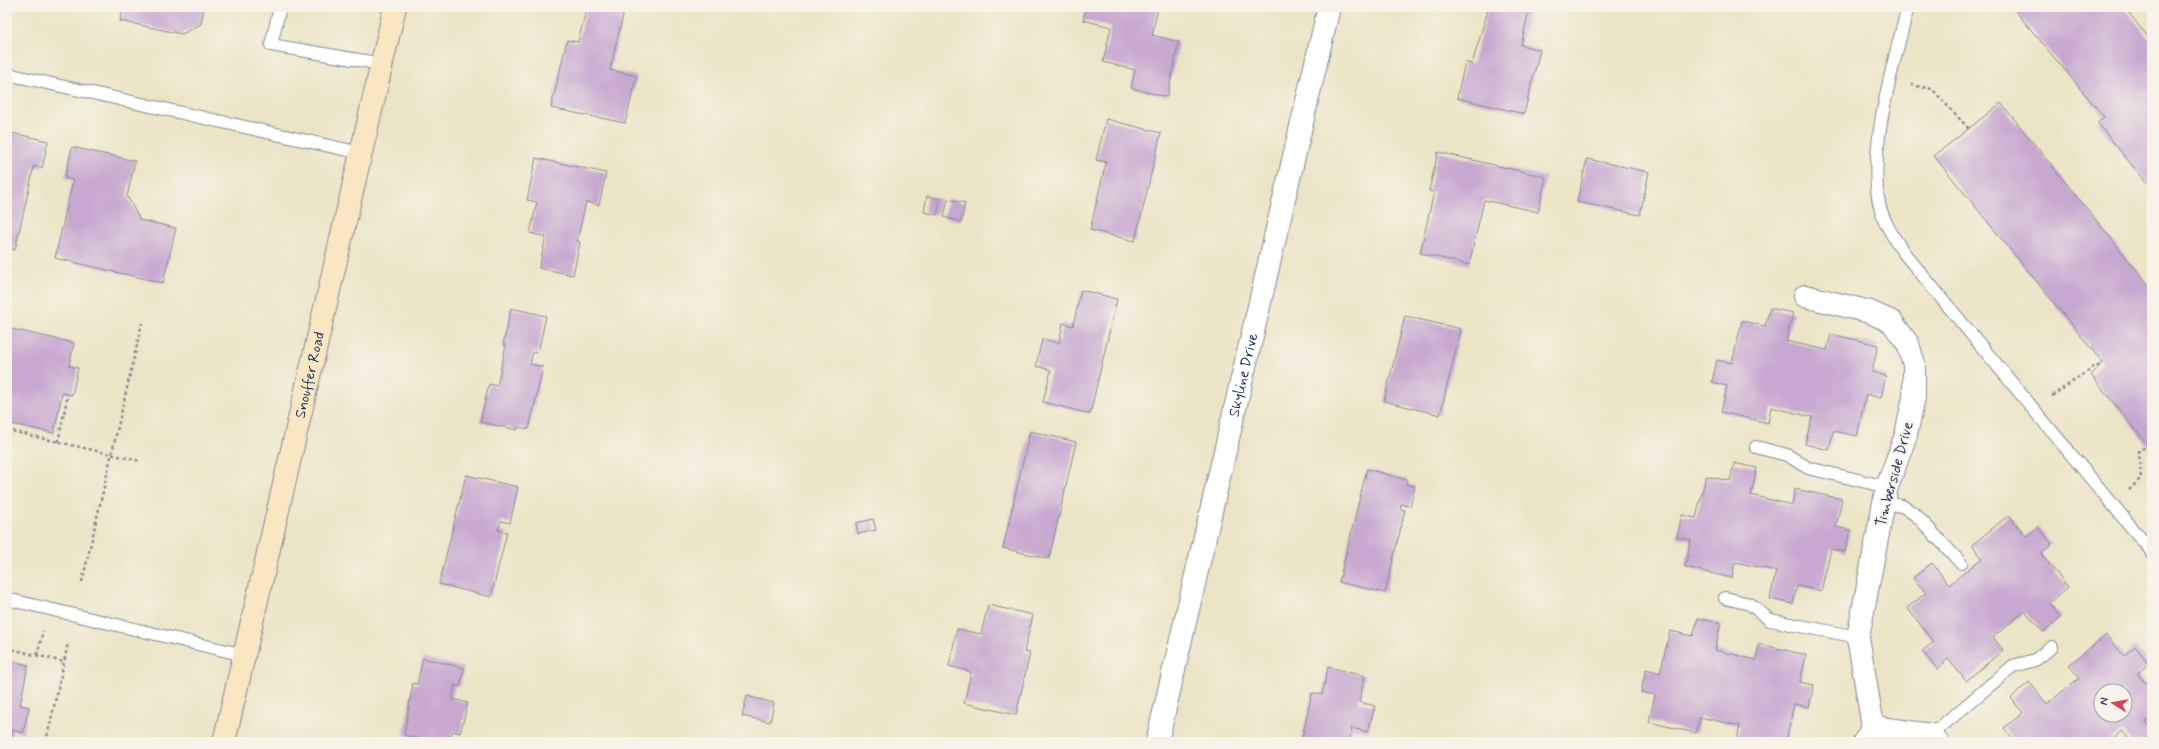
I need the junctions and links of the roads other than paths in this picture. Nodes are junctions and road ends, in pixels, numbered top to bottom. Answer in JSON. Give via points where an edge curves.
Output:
{"nodes":[{"id":1,"x":280,"y":7,"type":"edge"},
{"id":2,"x":395,"y":7,"type":"edge"},
{"id":3,"x":1329,"y":7,"type":"edge"},
{"id":4,"x":1908,"y":7,"type":"edge"},
{"id":5,"x":382,"y":64,"type":"junction"},
{"id":6,"x":7,"y":74,"type":"edge"},
{"id":7,"x":361,"y":153,"type":"junction"},
{"id":8,"x":1805,"y":296,"type":"dead end"},
{"id":9,"x":1756,"y":447,"type":"dead end"},
{"id":10,"x":1886,"y":495,"type":"junction"},
{"id":11,"x":2152,"y":552,"type":"edge"},
{"id":12,"x":1961,"y":563,"type":"dead end"},
{"id":13,"x":7,"y":598,"type":"edge"},
{"id":14,"x":1725,"y":598,"type":"dead end"},
{"id":15,"x":1858,"y":637,"type":"junction"},
{"id":16,"x":2052,"y":647,"type":"dead end"},
{"id":17,"x":244,"y":655,"type":"junction"},
{"id":18,"x":1869,"y":734,"type":"edge"},
{"id":19,"x":1934,"y":739,"type":"edge"},
{"id":20,"x":224,"y":742,"type":"edge"},
{"id":21,"x":1157,"y":742,"type":"edge"}],
"edges":[{"from":1,"to":5,"type":"lane","via":[[271,45]]},
{"from":2,"to":5,"type":"main road","name":"Snouffer Road"},
{"from":3,"to":21,"type":"street","name":"Skyline Drive"},
{"from":4,"to":11,"type":"lane","via":[[1889,80],[1876,164],[1881,210],[1890,233]]},
{"from":5,"to":7,"type":"main road","name":"Snouffer Road"},
{"from":6,"to":7,"type":"lane"},
{"from":7,"to":17,"type":"main road","name":"Snouffer Road"},
{"from":8,"to":10,"type":"street","name":"Timberside Drive","via":[[1870,312],[1892,322],[1908,344],[1914,364],[1914,398],[1906,435]]},
{"from":9,"to":10,"type":"lane","via":[[1788,455],[1808,468]]},
{"from":10,"to":12,"type":"lane","via":[[1916,515]]},
{"from":10,"to":15,"type":"street","name":"Timberside Drive"},
{"from":13,"to":17,"type":"lane"},
{"from":14,"to":15,"type":"lane","via":[[1750,604],[1770,620]]},
{"from":15,"to":18,"type":"street","name":"Timberside Drive"},
{"from":16,"to":19,"type":"lane","via":[[2035,660],[2013,666]]},
{"from":17,"to":20,"type":"main road","name":"Snouffer Road"},
{"from":18,"to":19,"type":"street"}]}
